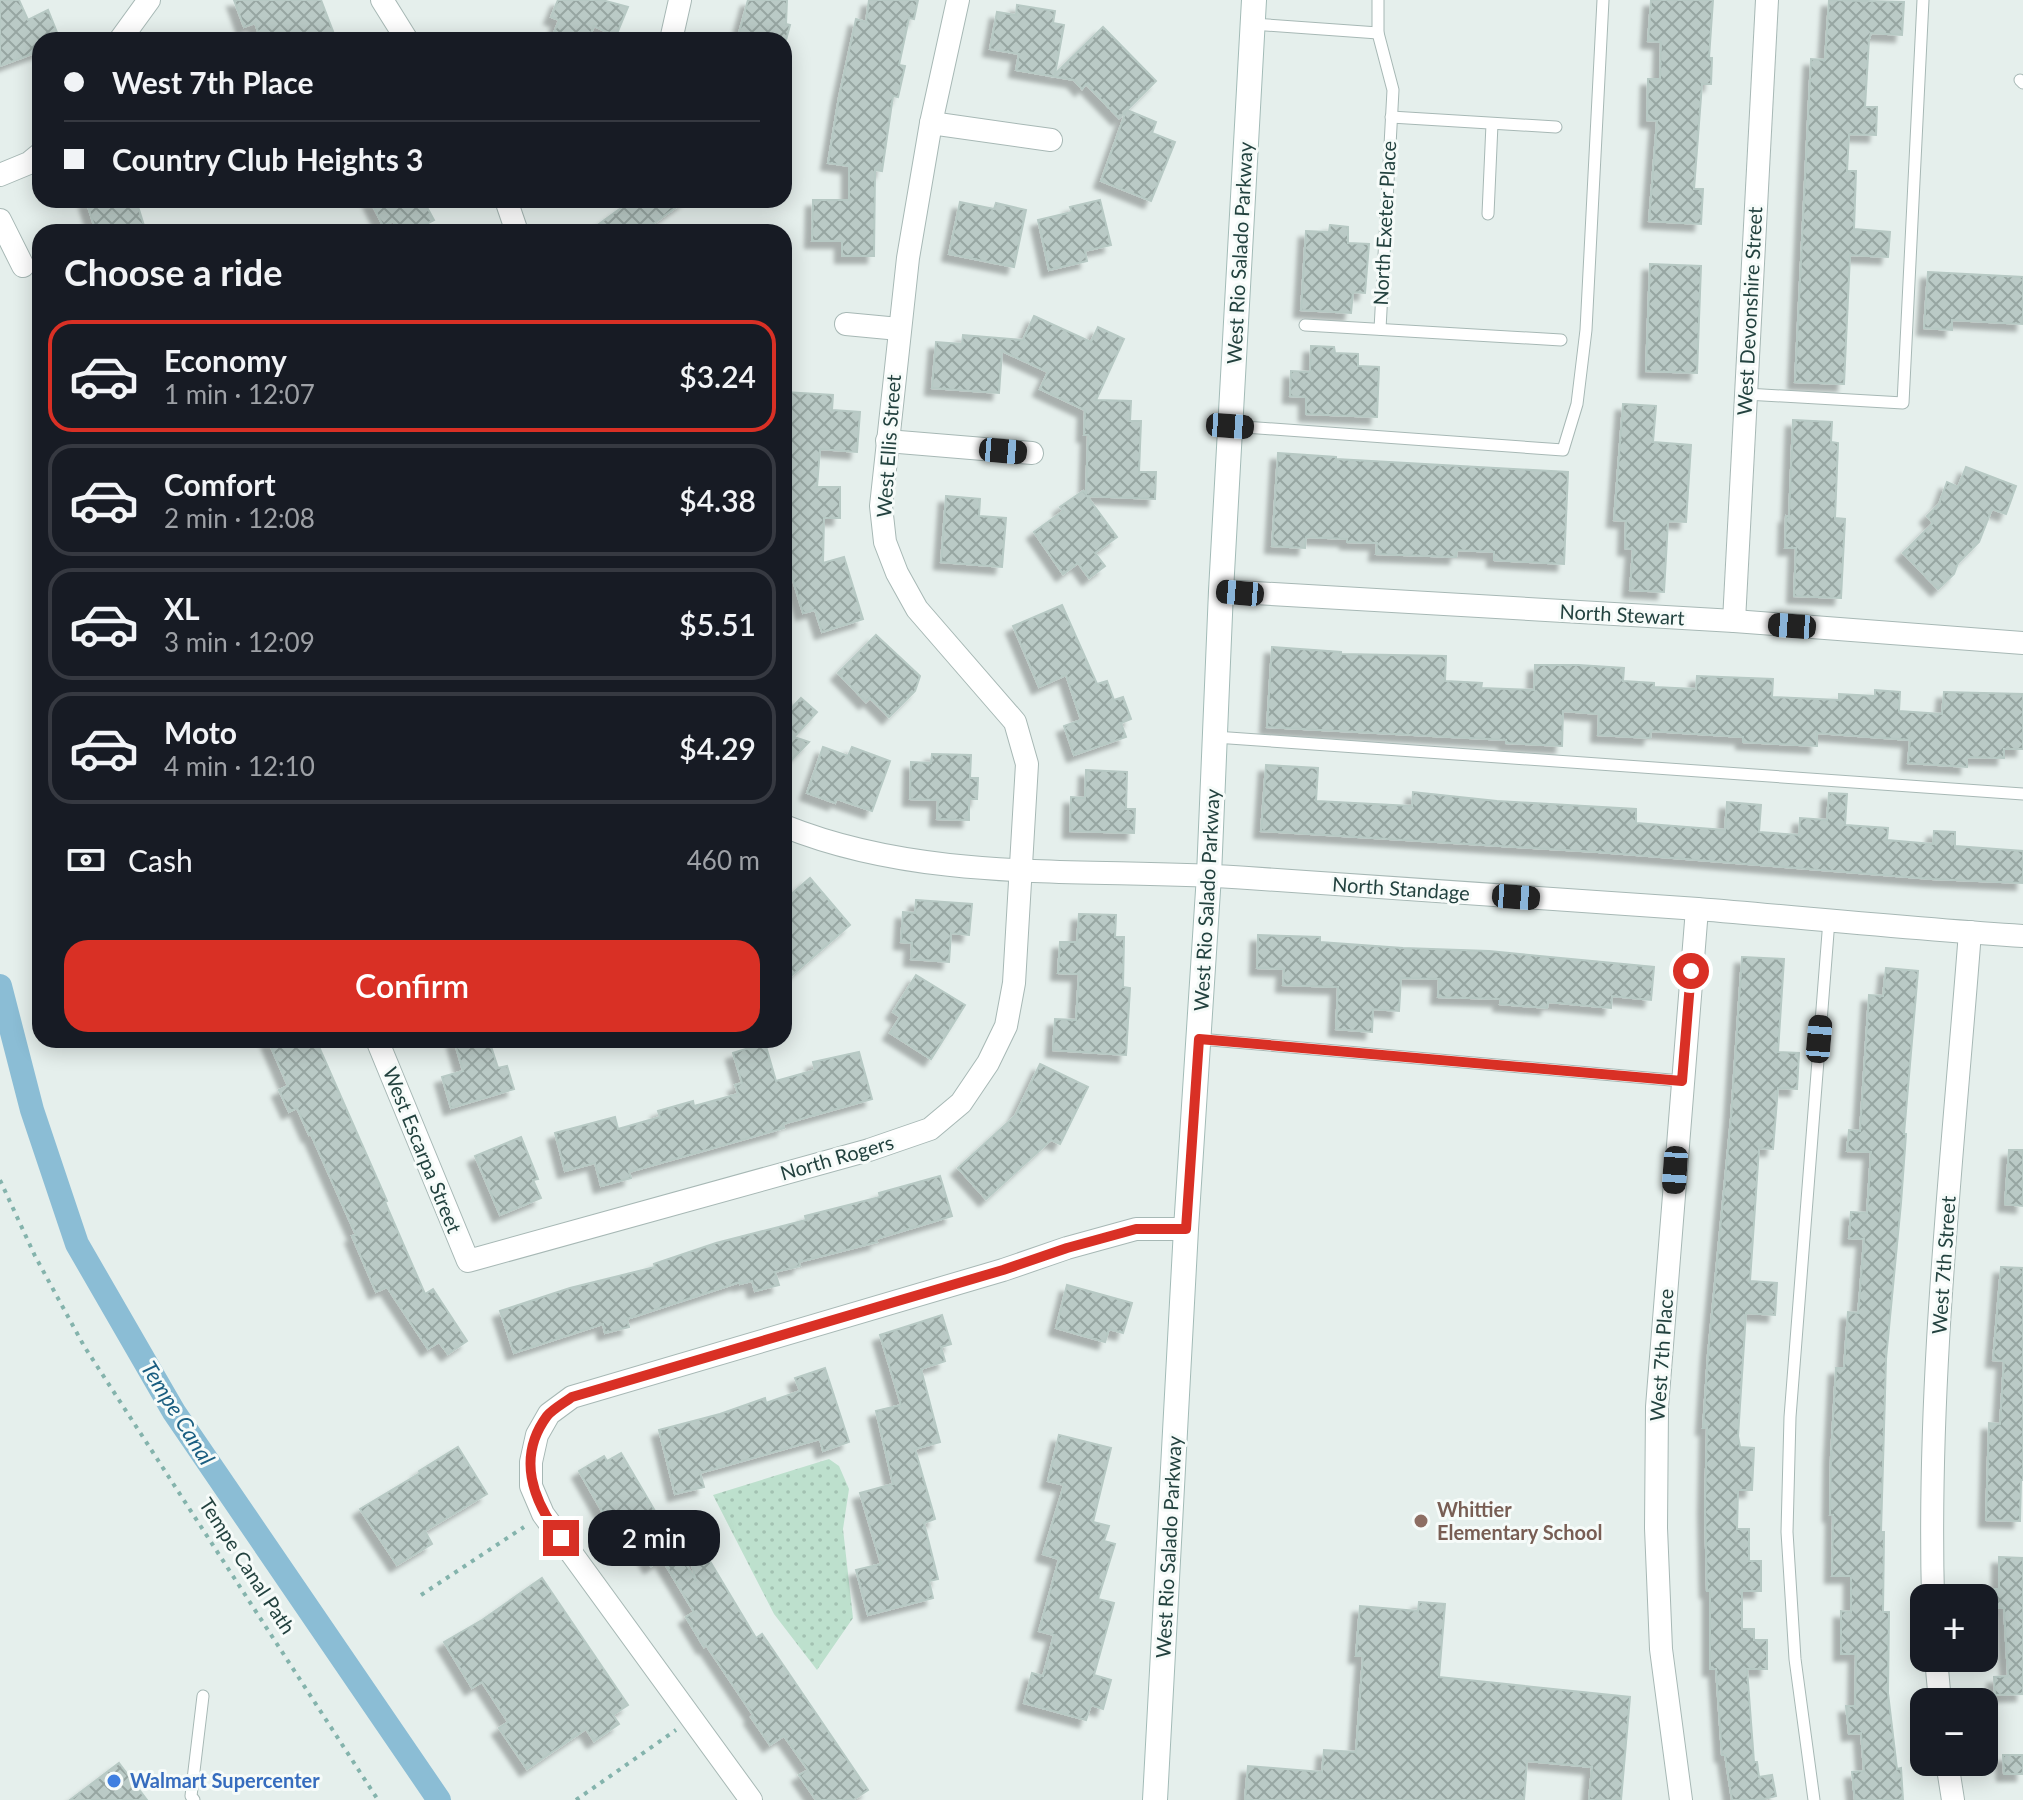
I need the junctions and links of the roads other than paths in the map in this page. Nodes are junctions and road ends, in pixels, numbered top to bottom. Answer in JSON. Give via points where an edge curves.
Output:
{"nodes":[{"id":1,"x":149,"y":0,"type":"edge"},
{"id":2,"x":382,"y":0,"type":"edge"},
{"id":3,"x":680,"y":0,"type":"edge"},
{"id":4,"x":958,"y":0,"type":"edge"},
{"id":5,"x":1378,"y":0,"type":"edge"},
{"id":6,"x":1603,"y":0,"type":"edge"},
{"id":7,"x":1767,"y":0,"type":"edge"},
{"id":8,"x":1923,"y":0,"type":"edge"},
{"id":9,"x":1254,"y":12,"type":"edge"},
{"id":10,"x":126,"y":32,"type":"edge"},
{"id":11,"x":402,"y":32,"type":"edge"},
{"id":12,"x":673,"y":32,"type":"edge"},
{"id":13,"x":1378,"y":33,"type":"junction"},
{"id":14,"x":1391,"y":117,"type":"junction"},
{"id":15,"x":931,"y":123,"type":"junction"},
{"id":16,"x":1492,"y":124,"type":"junction"},
{"id":17,"x":1556,"y":127,"type":"dead end"},
{"id":18,"x":1051,"y":140,"type":"dead end"},
{"id":19,"x":32,"y":161,"type":"edge"},
{"id":20,"x":0,"y":175,"type":"edge"},
{"id":21,"x":1488,"y":214,"type":"dead end"},
{"id":22,"x":0,"y":220,"type":"edge"},
{"id":23,"x":23,"y":266,"type":"dead end"},
{"id":24,"x":846,"y":324,"type":"dead end"},
{"id":25,"x":1305,"y":325,"type":"dead end"},
{"id":26,"x":899,"y":329,"type":"junction"},
{"id":27,"x":1380,"y":329,"type":"junction"},
{"id":28,"x":1561,"y":340,"type":"dead end"},
{"id":29,"x":1746,"y":394,"type":"junction"},
{"id":30,"x":1230,"y":426,"type":"junction"},
{"id":31,"x":887,"y":441,"type":"junction"},
{"id":32,"x":1032,"y":453,"type":"dead end"},
{"id":33,"x":1221,"y":591,"type":"junction"},
{"id":34,"x":1734,"y":621,"type":"junction"},
{"id":35,"x":2023,"y":643,"type":"edge"},
{"id":36,"x":1215,"y":737,"type":"junction"},
{"id":37,"x":2023,"y":794,"type":"edge"},
{"id":38,"x":792,"y":829,"type":"edge"},
{"id":39,"x":1022,"y":871,"type":"junction"},
{"id":40,"x":1209,"y":875,"type":"junction"},
{"id":41,"x":1697,"y":909,"type":"junction"},
{"id":42,"x":1829,"y":920,"type":"junction"},
{"id":43,"x":1970,"y":932,"type":"junction"},
{"id":44,"x":2023,"y":936,"type":"edge"},
{"id":45,"x":1199,"y":1039,"type":"junction"},
{"id":46,"x":380,"y":1048,"type":"edge"},
{"id":47,"x":1682,"y":1081,"type":"junction"},
{"id":48,"x":1186,"y":1229,"type":"junction"},
{"id":49,"x":468,"y":1261,"type":"joint"},
{"id":50,"x":1933,"y":1584,"type":"edge"},
{"id":51,"x":203,"y":1696,"type":"dead end"},
{"id":52,"x":1949,"y":1776,"type":"edge"},
{"id":53,"x":194,"y":1800,"type":"edge"},
{"id":54,"x":751,"y":1800,"type":"edge"},
{"id":55,"x":1155,"y":1800,"type":"edge"},
{"id":56,"x":1681,"y":1800,"type":"edge"},
{"id":57,"x":1814,"y":1800,"type":"edge"},
{"id":58,"x":1953,"y":1800,"type":"edge"}],
"edges":[{"from":1,"to":10,"type":"street"},
{"from":2,"to":11,"type":"street"},
{"from":3,"to":12,"type":"street"},
{"from":4,"to":15,"type":"street","name":"West Ellis Street"},
{"from":5,"to":13,"type":"lane","name":"North Exeter Place"},
{"from":6,"to":30,"type":"lane","via":[[1586,330],[1577,404],[1563,450]]},
{"from":7,"to":29,"type":"street","name":"West Devonshire Street"},
{"from":8,"to":29,"type":"lane","via":[[1903,403]]},
{"from":9,"to":13,"type":"lane"},
{"from":9,"to":30,"type":"main road","name":"West Rio Salado Parkway"},
{"from":13,"to":14,"type":"lane","name":"North Exeter Place","via":[[1393,90]]},
{"from":14,"to":16,"type":"lane","name":"North Exeter Place"},
{"from":14,"to":27,"type":"lane","name":"North Exeter Place"},
{"from":15,"to":18,"type":"street"},
{"from":15,"to":26,"type":"street","name":"West Ellis Street"},
{"from":16,"to":17,"type":"lane","name":"North Exeter Place"},
{"from":16,"to":21,"type":"lane"},
{"from":19,"to":20,"type":"street"},
{"from":22,"to":23,"type":"street"},
{"from":24,"to":26,"type":"street"},
{"from":25,"to":27,"type":"lane","name":"North Exeter Place"},
{"from":26,"to":31,"type":"street","name":"West Ellis Street"},
{"from":27,"to":28,"type":"lane","name":"North Exeter Place"},
{"from":29,"to":34,"type":"street","name":"West Devonshire Street"},
{"from":30,"to":33,"type":"main road","name":"West Rio Salado Parkway"},
{"from":31,"to":32,"type":"street"},
{"from":31,"to":39,"type":"street","name":"West Ellis Street","via":[[881,506],[885,542],[897,573],[917,609],[1015,722],[1027,764]]},
{"from":33,"to":34,"type":"street","name":"North Stewart"},
{"from":33,"to":36,"type":"main road","name":"West Rio Salado Parkway"},
{"from":34,"to":35,"type":"street","name":"North Stewart"},
{"from":36,"to":37,"type":"lane"},
{"from":36,"to":40,"type":"main road","name":"West Rio Salado Parkway"},
{"from":38,"to":39,"type":"street","name":"North Standage","via":[[869,852]]},
{"from":39,"to":40,"type":"street","name":"North Standage"},
{"from":39,"to":49,"type":"street","name":"North Rogers","via":[[1006,1026],[961,1103],[930,1129]]},
{"from":40,"to":41,"type":"street","name":"North Standage"},
{"from":40,"to":45,"type":"main road","name":"West Rio Salado Parkway"},
{"from":41,"to":42,"type":"street","name":"North Standage"},
{"from":41,"to":47,"type":"street","name":"West 7th Place"},
{"from":42,"to":43,"type":"street","name":"North Standage"},
{"from":42,"to":57,"type":"lane","via":[[1790,1417],[1787,1517],[1795,1659]]},
{"from":43,"to":44,"type":"street","name":"North Standage"},
{"from":43,"to":50,"type":"street","name":"West 7th Street","via":[[1935,1385]]},
{"from":45,"to":47,"type":"lane"},
{"from":45,"to":48,"type":"main road","name":"West Rio Salado Parkway"},
{"from":46,"to":49,"type":"street","name":"West Escarpa Street"},
{"from":47,"to":56,"type":"street","name":"West 7th Place","via":[[1657,1407],[1656,1528],[1661,1649]]},
{"from":48,"to":54,"type":"street","via":[[1136,1229],[1067,1248],[572,1397],[549,1414],[531,1462],[531,1486],[543,1514]]},
{"from":48,"to":55,"type":"main road","name":"West Rio Salado Parkway"},
{"from":51,"to":53,"type":"lane"},
{"from":52,"to":58,"type":"street"}]}
